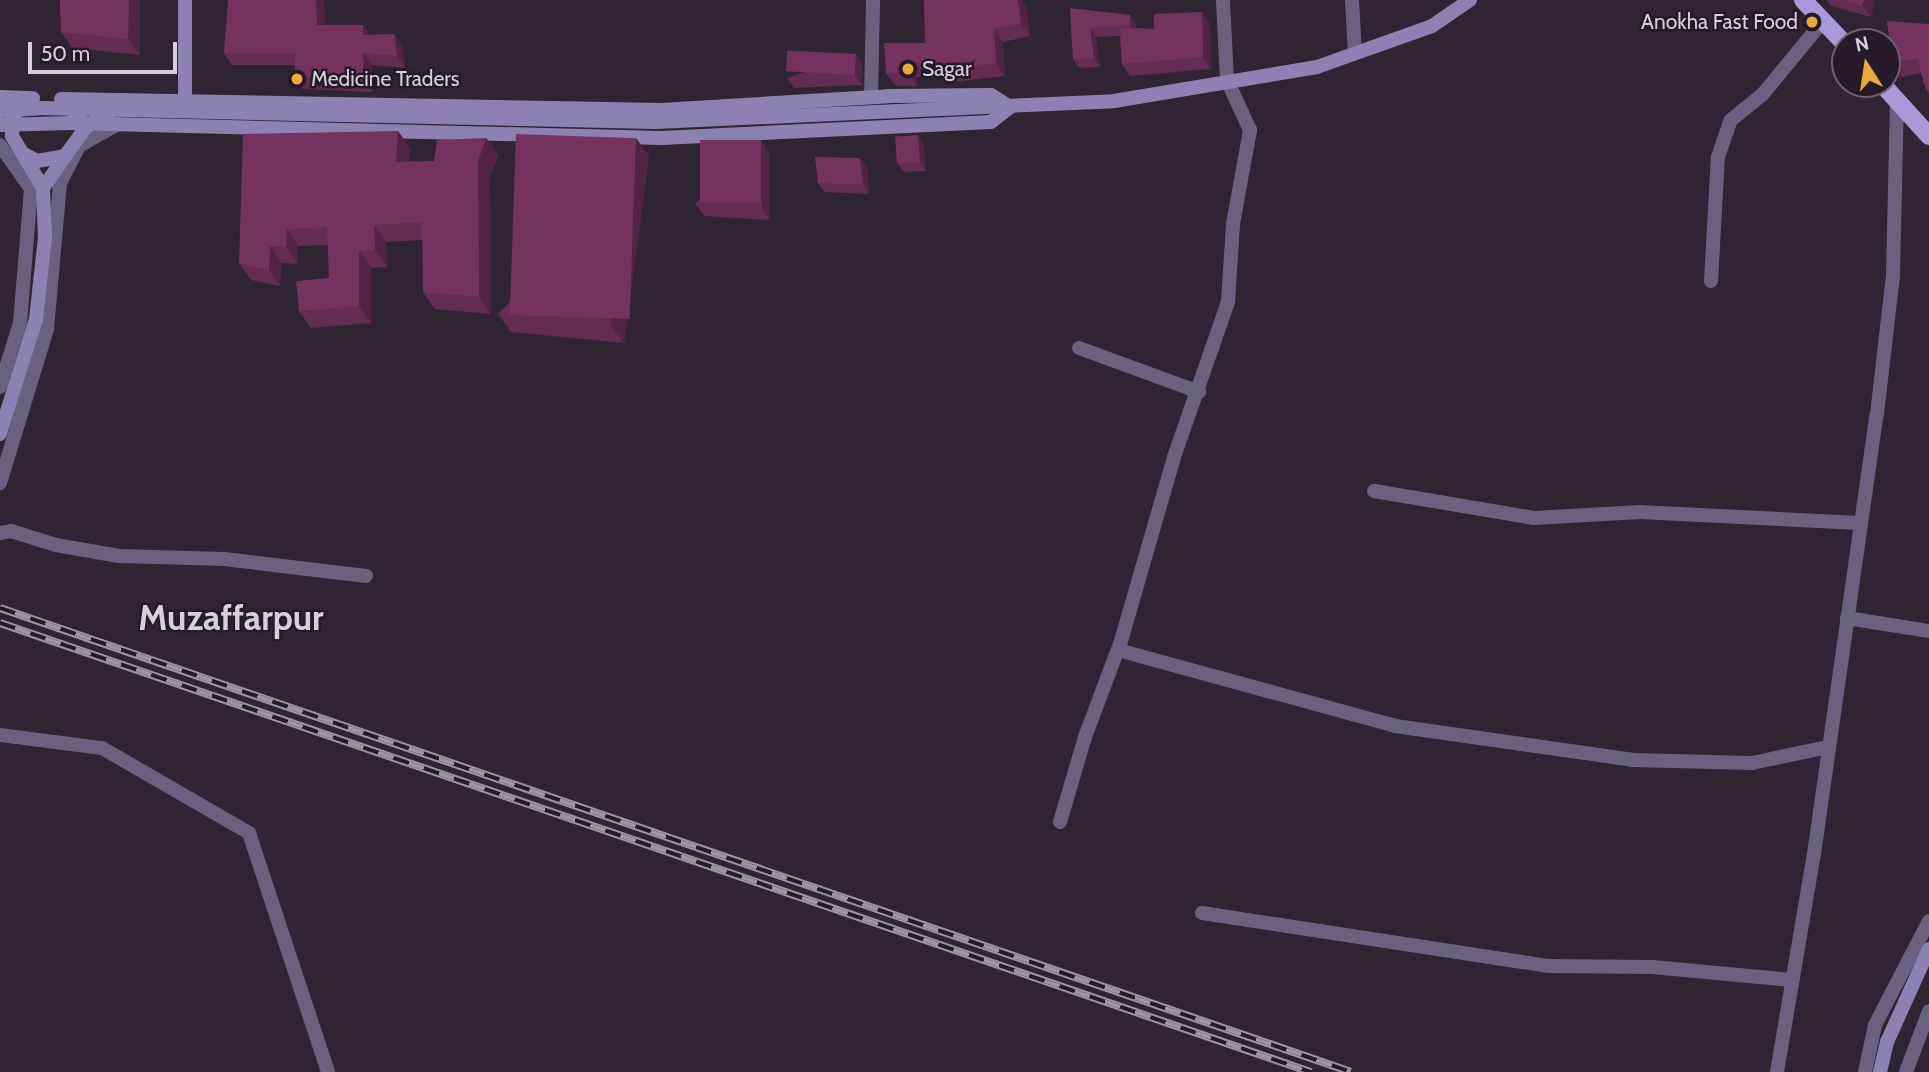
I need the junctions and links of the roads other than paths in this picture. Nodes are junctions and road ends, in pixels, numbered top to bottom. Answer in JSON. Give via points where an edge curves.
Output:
{"nodes":[{"id":1,"x":185,"y":0,"type":"edge"},
{"id":2,"x":873,"y":0,"type":"edge"},
{"id":3,"x":1223,"y":0,"type":"edge"},
{"id":4,"x":1352,"y":0,"type":"edge"},
{"id":5,"x":1470,"y":0,"type":"edge"},
{"id":6,"x":1803,"y":0,"type":"edge"},
{"id":7,"x":1823,"y":21,"type":"junction"},
{"id":8,"x":1831,"y":29,"type":"edge"},
{"id":9,"x":1355,"y":53,"type":"junction"},
{"id":10,"x":1227,"y":80,"type":"junction"},
{"id":11,"x":0,"y":97,"type":"edge"},
{"id":12,"x":872,"y":97,"type":"junction"},
{"id":13,"x":1897,"y":100,"type":"joint"},
{"id":14,"x":185,"y":102,"type":"junction"},
{"id":15,"x":20,"y":107,"type":"junction"},
{"id":16,"x":1010,"y":107,"type":"junction"},
{"id":17,"x":72,"y":109,"type":"junction"},
{"id":18,"x":0,"y":111,"type":"edge"},
{"id":19,"x":0,"y":118,"type":"edge"},
{"id":20,"x":114,"y":118,"type":"junction"},
{"id":21,"x":0,"y":125,"type":"edge"},
{"id":22,"x":86,"y":127,"type":"junction"},
{"id":23,"x":1929,"y":136,"type":"edge"},
{"id":24,"x":6,"y":141,"type":"edge"},
{"id":25,"x":22,"y":153,"type":"junction"},
{"id":26,"x":65,"y":156,"type":"junction"},
{"id":27,"x":43,"y":188,"type":"junction"},
{"id":28,"x":1711,"y":281,"type":"dead end"},
{"id":29,"x":1079,"y":348,"type":"dead end"},
{"id":30,"x":0,"y":387,"type":"edge"},
{"id":31,"x":1199,"y":393,"type":"junction"},
{"id":32,"x":0,"y":434,"type":"edge"},
{"id":33,"x":0,"y":483,"type":"edge"},
{"id":34,"x":1374,"y":491,"type":"dead end"},
{"id":35,"x":1859,"y":523,"type":"junction"},
{"id":36,"x":0,"y":533,"type":"edge"},
{"id":37,"x":366,"y":576,"type":"dead end"},
{"id":38,"x":1847,"y":618,"type":"junction"},
{"id":39,"x":1929,"y":631,"type":"edge"},
{"id":40,"x":1118,"y":650,"type":"junction"},
{"id":41,"x":0,"y":735,"type":"edge"},
{"id":42,"x":1828,"y":747,"type":"junction"},
{"id":43,"x":1060,"y":822,"type":"dead end"},
{"id":44,"x":1202,"y":914,"type":"dead end"},
{"id":45,"x":1929,"y":921,"type":"edge"},
{"id":46,"x":1929,"y":949,"type":"edge"},
{"id":47,"x":1792,"y":980,"type":"junction"},
{"id":48,"x":1929,"y":1011,"type":"edge"},
{"id":49,"x":328,"y":1072,"type":"edge"},
{"id":50,"x":1777,"y":1072,"type":"edge"},
{"id":51,"x":1865,"y":1072,"type":"edge"},
{"id":52,"x":1880,"y":1072,"type":"edge"},
{"id":53,"x":1906,"y":1072,"type":"edge"}],
"edges":[{"from":1,"to":14,"type":"main road"},
{"from":2,"to":12,"type":"street"},
{"from":3,"to":10,"type":"street"},
{"from":4,"to":9,"type":"street"},
{"from":5,"to":9,"type":"main road","via":[[1432,26]]},
{"from":6,"to":7,"type":"main road"},
{"from":7,"to":8,"type":"main road"},
{"from":7,"to":28,"type":"street","via":[[1763,94],[1731,120],[1718,158]]},
{"from":9,"to":10,"type":"main road","via":[[1317,66]]},
{"from":10,"to":16,"type":"main road","via":[[1114,101]]},
{"from":10,"to":31,"type":"street","via":[[1250,130],[1233,224],[1228,302]]},
{"from":11,"to":14,"type":"main road"},
{"from":12,"to":14,"type":"main road","via":[[662,110]]},
{"from":12,"to":16,"type":"main road","via":[[991,95]]},
{"from":13,"to":23,"type":"main road"},
{"from":13,"to":35,"type":"street","via":[[1893,276]]},
{"from":15,"to":17,"type":"main road"},
{"from":15,"to":18,"type":"main road"},
{"from":15,"to":24,"type":"main road","bridge":true},
{"from":16,"to":20,"type":"main road","via":[[655,122]]},
{"from":17,"to":20,"type":"main road"},
{"from":17,"to":22,"type":"main road","bridge":true},
{"from":19,"to":24,"type":"main road"},
{"from":20,"to":21,"type":"main road"},
{"from":20,"to":22,"type":"main road","bridge":true},
{"from":20,"to":33,"type":"street","via":[[79,146],[60,183],[47,329]]},
{"from":22,"to":26,"type":"main road"},
{"from":24,"to":25,"type":"main road"},
{"from":24,"to":30,"type":"street","via":[[31,189],[20,323]]},
{"from":25,"to":26,"type":"main road","via":[[37,161]]},
{"from":25,"to":27,"type":"main road"},
{"from":26,"to":27,"type":"main road"},
{"from":27,"to":32,"type":"main road","via":[[45,238],[36,319]]},
{"from":29,"to":31,"type":"street"},
{"from":31,"to":40,"type":"street","via":[[1174,457]]},
{"from":34,"to":35,"type":"street","via":[[1534,518],[1640,512]]},
{"from":35,"to":38,"type":"street"},
{"from":36,"to":37,"type":"street","via":[[11,531],[119,556],[225,559]]},
{"from":38,"to":39,"type":"street"},
{"from":38,"to":42,"type":"street"},
{"from":40,"to":42,"type":"street","via":[[1395,726],[1634,760],[1752,763]]},
{"from":40,"to":43,"type":"street","via":[[1084,737]]},
{"from":41,"to":49,"type":"street","via":[[102,748],[249,833]]},
{"from":42,"to":47,"type":"street"},
{"from":44,"to":47,"type":"street","via":[[1549,966],[1652,967]]},
{"from":45,"to":51,"type":"street","via":[[1875,1026]]},
{"from":46,"to":52,"type":"main road","via":[[1887,1042]]},
{"from":47,"to":50,"type":"street"},
{"from":48,"to":53,"type":"street"}]}
